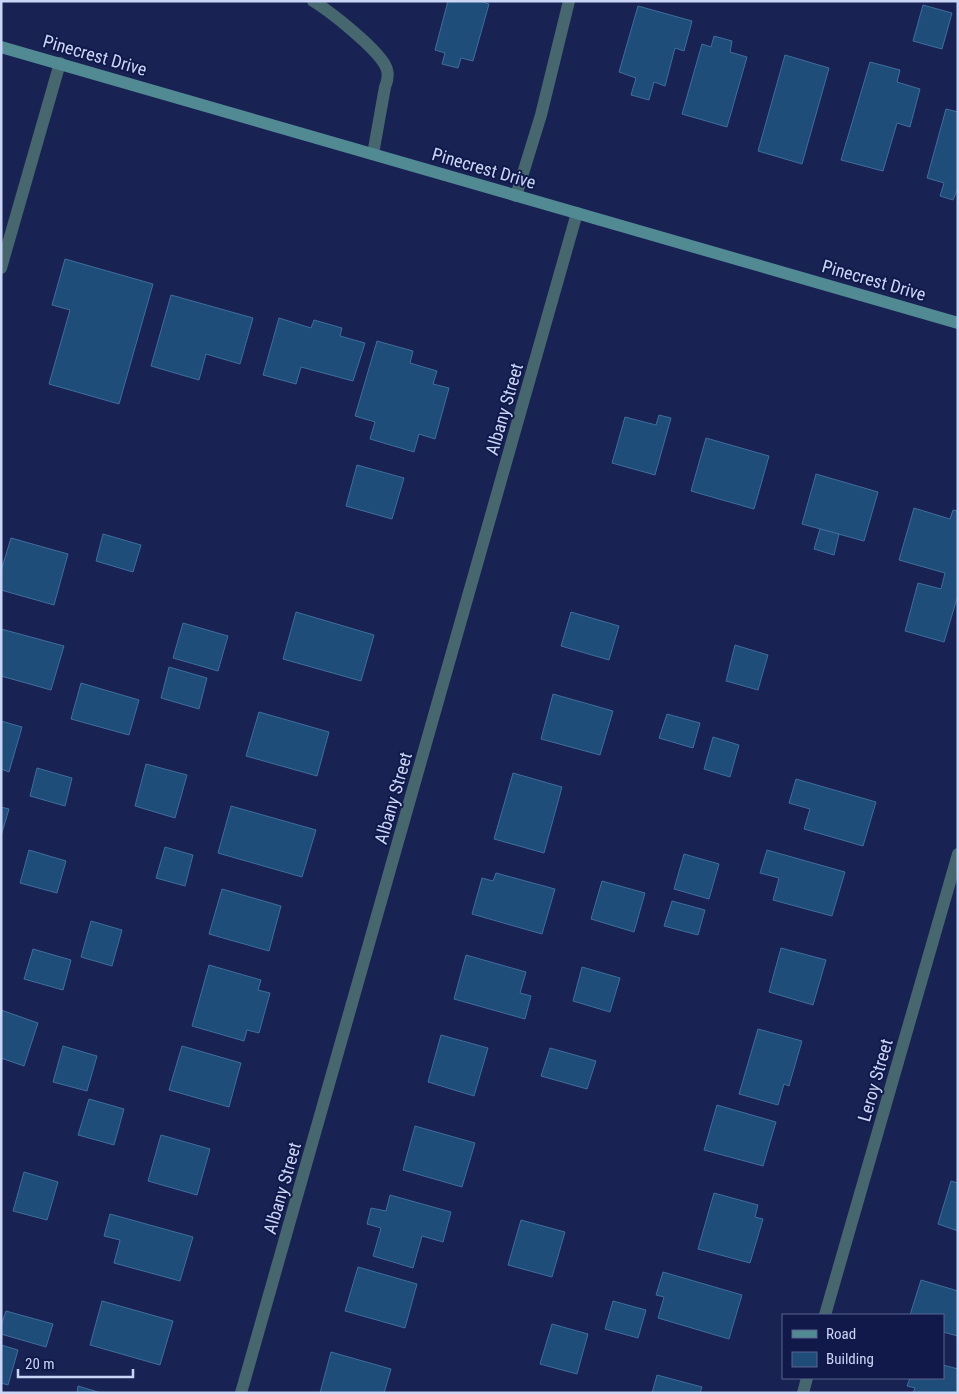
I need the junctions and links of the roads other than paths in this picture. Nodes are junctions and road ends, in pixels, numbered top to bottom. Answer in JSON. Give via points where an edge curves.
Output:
{"nodes":[{"id":1,"x":313,"y":1,"type":"edge"},
{"id":2,"x":569,"y":1,"type":"edge"},
{"id":3,"x":1,"y":47,"type":"edge"},
{"id":4,"x":60,"y":63,"type":"junction"},
{"id":5,"x":373,"y":154,"type":"junction"},
{"id":6,"x":516,"y":196,"type":"junction"},
{"id":7,"x":577,"y":213,"type":"junction"},
{"id":8,"x":1,"y":268,"type":"edge"},
{"id":9,"x":958,"y":323,"type":"edge"},
{"id":10,"x":958,"y":854,"type":"edge"},
{"id":11,"x":825,"y":1314,"type":"edge"},
{"id":12,"x":807,"y":1379,"type":"edge"},
{"id":13,"x":241,"y":1393,"type":"edge"},
{"id":14,"x":803,"y":1393,"type":"edge"}],
"edges":[{"from":1,"to":5,"type":"street","via":[[370,46],[386,66],[388,78]]},
{"from":2,"to":6,"type":"street","via":[[541,115]]},
{"from":3,"to":4,"type":"street","name":"Pinecrest Drive"},
{"from":4,"to":5,"type":"street","name":"Pinecrest Drive"},
{"from":4,"to":8,"type":"street"},
{"from":5,"to":6,"type":"street","name":"Pinecrest Drive"},
{"from":6,"to":7,"type":"street","name":"Pinecrest Drive"},
{"from":7,"to":9,"type":"street","name":"Pinecrest Drive"},
{"from":7,"to":13,"type":"street","name":"Albany Street"},
{"from":10,"to":11,"type":"street","name":"Leroy Street"},
{"from":12,"to":14,"type":"street"}]}
